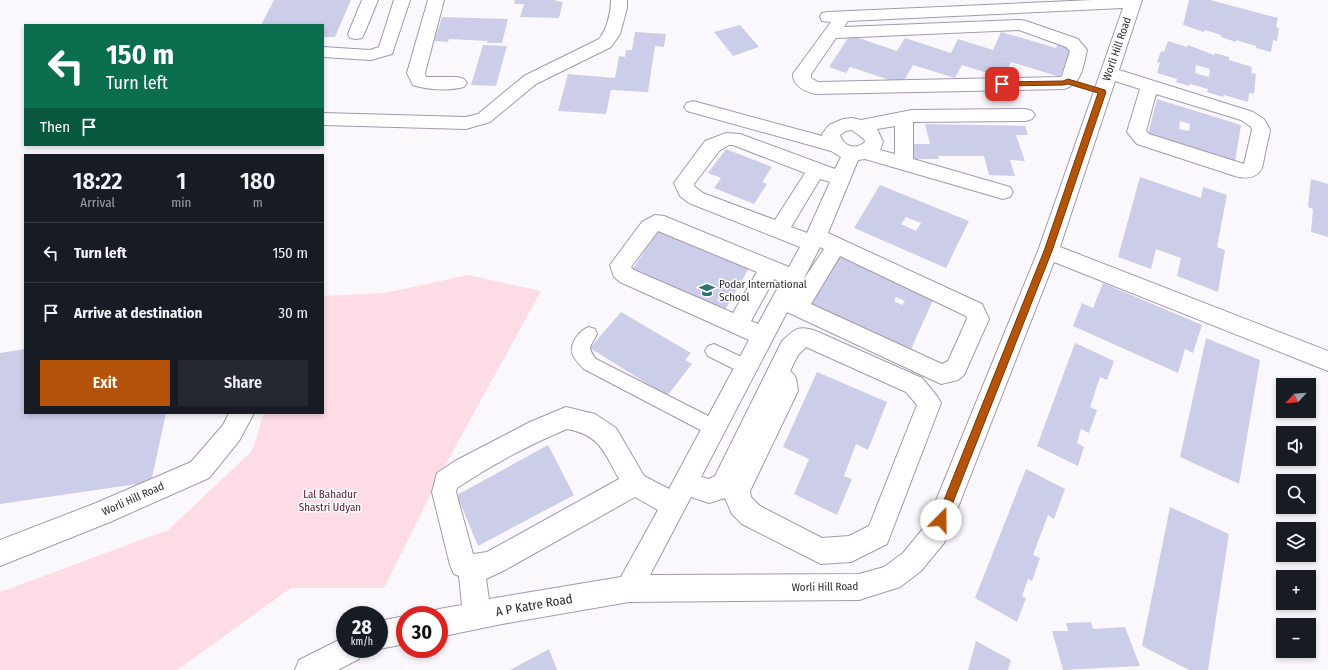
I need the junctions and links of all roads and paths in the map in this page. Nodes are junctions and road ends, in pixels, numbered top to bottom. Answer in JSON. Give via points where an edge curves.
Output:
{"nodes":[{"id":1,"x":370,"y":0,"type":"edge"},
{"id":2,"x":402,"y":0,"type":"edge"},
{"id":3,"x":436,"y":0,"type":"edge"},
{"id":4,"x":619,"y":0,"type":"edge"},
{"id":5,"x":1133,"y":1,"type":"edge"},
{"id":6,"x":824,"y":17,"type":"dead end"},
{"id":7,"x":843,"y":17,"type":"junction"},
{"id":8,"x":831,"y":33,"type":"junction"},
{"id":9,"x":356,"y":34,"type":"dead end"},
{"id":10,"x":324,"y":52,"type":"edge"},
{"id":11,"x":1068,"y":81,"type":"junction"},
{"id":12,"x":458,"y":83,"type":"dead end"},
{"id":13,"x":1105,"y":83,"type":"junction"},
{"id":14,"x":1149,"y":86,"type":"junction"},
{"id":15,"x":693,"y":107,"type":"dead end"},
{"id":16,"x":1026,"y":115,"type":"dead end"},
{"id":17,"x":904,"y":118,"type":"junction"},
{"id":18,"x":324,"y":119,"type":"edge"},
{"id":19,"x":862,"y":126,"type":"junction"},
{"id":20,"x":851,"y":150,"type":"junction"},
{"id":21,"x":904,"y":163,"type":"junction"},
{"id":22,"x":816,"y":170,"type":"junction"},
{"id":23,"x":841,"y":179,"type":"junction"},
{"id":24,"x":1003,"y":192,"type":"dead end"},
{"id":25,"x":779,"y":230,"type":"junction"},
{"id":26,"x":814,"y":240,"type":"junction"},
{"id":27,"x":836,"y":246,"type":"junction"},
{"id":28,"x":1048,"y":251,"type":"junction"},
{"id":29,"x":770,"y":268,"type":"junction"},
{"id":30,"x":793,"y":278,"type":"junction"},
{"id":31,"x":790,"y":304,"type":"junction"},
{"id":32,"x":737,"y":325,"type":"junction"},
{"id":33,"x":590,"y":334,"type":"dead end"},
{"id":34,"x":760,"y":340,"type":"junction"},
{"id":35,"x":714,"y":351,"type":"dead end"},
{"id":36,"x":1328,"y":361,"type":"edge"},
{"id":37,"x":746,"y":367,"type":"junction"},
{"id":38,"x":781,"y":367,"type":"junction"},
{"id":39,"x":241,"y":414,"type":"edge"},
{"id":40,"x":714,"y":428,"type":"junction"},
{"id":41,"x":686,"y":482,"type":"junction"},
{"id":42,"x":635,"y":484,"type":"junction"},
{"id":43,"x":674,"y":505,"type":"junction"},
{"id":44,"x":0,"y":553,"type":"edge"},
{"id":45,"x":471,"y":567,"type":"junction"},
{"id":46,"x":629,"y":589,"type":"junction"},
{"id":47,"x":477,"y":615,"type":"junction"},
{"id":48,"x":448,"y":621,"type":"edge"},
{"id":49,"x":336,"y":656,"type":"edge"},
{"id":50,"x":309,"y":670,"type":"edge"}],
"edges":[{"from":1,"to":9,"type":"street"},
{"from":2,"to":10,"type":"street","via":[[386,50],[371,54]]},
{"from":3,"to":12,"type":"street","via":[[416,73],[419,81],[425,84]]},
{"from":4,"to":18,"type":"street","via":[[620,8],[612,34],[605,43],[530,80],[484,118],[466,123]]},
{"from":5,"to":7,"type":"street"},
{"from":5,"to":13,"type":"street","name":"Worli Hill Road"},
{"from":6,"to":7,"type":"street"},
{"from":7,"to":8,"type":"street"},
{"from":8,"to":11,"type":"street","via":[[1020,25],[1077,47],[1079,50]]},
{"from":8,"to":11,"type":"street","via":[[802,74],[802,80],[816,88]]},
{"from":11,"to":13,"type":"street"},
{"from":13,"to":14,"type":"street"},
{"from":13,"to":28,"type":"street","name":"Worli Hill Road"},
{"from":14,"to":14,"type":"street","via":[[1136,132],[1139,136],[1242,171],[1254,168],[1261,130],[1258,123],[1247,116]]},
{"from":15,"to":20,"type":"street"},
{"from":16,"to":17,"type":"street"},
{"from":17,"to":19,"type":"street"},
{"from":17,"to":21,"type":"street"},
{"from":19,"to":20,"type":"street","via":[[869,131],[873,144],[868,150]]},
{"from":19,"to":20,"type":"street","via":[[842,125],[835,128],[831,134],[832,140]]},
{"from":20,"to":21,"type":"street"},
{"from":20,"to":23,"type":"street"},
{"from":21,"to":24,"type":"street"},
{"from":22,"to":23,"type":"street"},
{"from":22,"to":25,"type":"street"},
{"from":22,"to":25,"type":"street","via":[[734,139],[726,139],[712,146],[684,183],[687,191],[696,198]]},
{"from":23,"to":26,"type":"street"},
{"from":25,"to":26,"type":"street"},
{"from":26,"to":27,"type":"street"},
{"from":26,"to":30,"type":"street"},
{"from":27,"to":31,"type":"street"},
{"from":27,"to":31,"type":"street","via":[[974,310],[978,319],[956,368],[950,373],[941,374]]},
{"from":28,"to":36,"type":"street"},
{"from":28,"to":46,"type":"street","name":"Worli Hill Road","via":[[935,534],[912,562],[891,578],[859,587]]},
{"from":29,"to":30,"type":"street"},
{"from":29,"to":32,"type":"street"},
{"from":29,"to":32,"type":"street","via":[[664,224],[655,223],[649,227],[620,265],[621,271],[627,276]]},
{"from":30,"to":31,"type":"street"},
{"from":31,"to":34,"type":"street"},
{"from":32,"to":34,"type":"street"},
{"from":33,"to":40,"type":"lane","via":[[581,345],[581,353],[590,364]]},
{"from":34,"to":37,"type":"street"},
{"from":34,"to":38,"type":"street"},
{"from":35,"to":37,"type":"lane"},
{"from":37,"to":40,"type":"street"},
{"from":38,"to":38,"type":"street","via":[[790,348],[801,337],[808,338],[914,385],[929,403],[878,535],[851,549],[821,551],[751,515],[740,505],[738,490],[786,391]]},
{"from":38,"to":41,"type":"street","via":[[724,484],[717,491],[710,492]]},
{"from":39,"to":44,"type":"street","name":"Worli Hill Road","via":[[231,433],[200,470],[102,513]]},
{"from":40,"to":41,"type":"street"},
{"from":41,"to":43,"type":"street"},
{"from":42,"to":43,"type":"street"},
{"from":42,"to":45,"type":"street","via":[[496,561],[482,568]]},
{"from":42,"to":45,"type":"street","via":[[608,436],[587,422],[566,418],[538,430],[446,481],[444,492],[463,565]]},
{"from":43,"to":46,"type":"street"},
{"from":45,"to":47,"type":"street"},
{"from":46,"to":47,"type":"street","name":"A P Katre Road"},
{"from":47,"to":48,"type":"street","name":"A P Katre Road"},
{"from":49,"to":50,"type":"street"}]}
